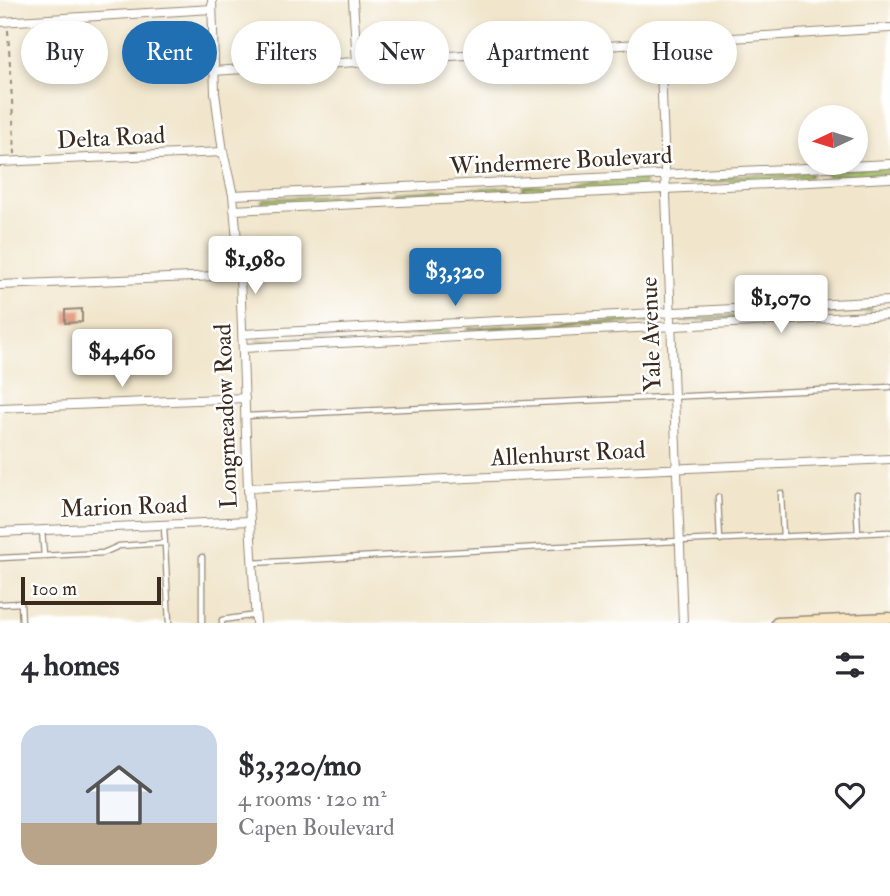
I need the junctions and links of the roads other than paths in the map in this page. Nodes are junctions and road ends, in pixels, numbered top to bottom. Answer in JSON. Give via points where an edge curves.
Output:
{"nodes":[{"id":1,"x":353,"y":0,"type":"edge"},
{"id":2,"x":212,"y":5,"type":"edge"},
{"id":3,"x":0,"y":22,"type":"edge"},
{"id":4,"x":890,"y":28,"type":"edge"},
{"id":5,"x":355,"y":32,"type":"edge"},
{"id":6,"x":737,"y":39,"type":"edge"},
{"id":7,"x":627,"y":46,"type":"edge"},
{"id":8,"x":449,"y":57,"type":"edge"},
{"id":9,"x":355,"y":63,"type":"edge"},
{"id":10,"x":217,"y":71,"type":"edge"},
{"id":11,"x":215,"y":84,"type":"edge"},
{"id":12,"x":662,"y":84,"type":"edge"},
{"id":13,"x":223,"y":152,"type":"junction"},
{"id":14,"x":0,"y":162,"type":"edge"},
{"id":15,"x":890,"y":164,"type":"edge"},
{"id":16,"x":868,"y":165,"type":"edge"},
{"id":17,"x":798,"y":168,"type":"edge"},
{"id":18,"x":665,"y":175,"type":"junction"},
{"id":19,"x":819,"y":175,"type":"edge"},
{"id":20,"x":890,"y":178,"type":"edge"},
{"id":21,"x":517,"y":182,"type":"junction"},
{"id":22,"x":819,"y":182,"type":"junction"},
{"id":23,"x":387,"y":188,"type":"junction"},
{"id":24,"x":665,"y":190,"type":"junction"},
{"id":25,"x":233,"y":195,"type":"junction"},
{"id":26,"x":518,"y":197,"type":"junction"},
{"id":27,"x":388,"y":203,"type":"junction"},
{"id":28,"x":234,"y":210,"type":"junction"},
{"id":29,"x":240,"y":275,"type":"junction"},
{"id":30,"x":0,"y":285,"type":"edge"},
{"id":31,"x":885,"y":301,"type":"edge"},
{"id":32,"x":669,"y":311,"type":"junction"},
{"id":33,"x":885,"y":315,"type":"edge"},
{"id":34,"x":458,"y":322,"type":"junction"},
{"id":35,"x":670,"y":326,"type":"junction"},
{"id":36,"x":243,"y":334,"type":"junction"},
{"id":37,"x":459,"y":337,"type":"junction"},
{"id":38,"x":243,"y":348,"type":"junction"},
{"id":39,"x":890,"y":387,"type":"edge"},
{"id":40,"x":673,"y":397,"type":"junction"},
{"id":41,"x":245,"y":398,"type":"junction"},
{"id":42,"x":0,"y":408,"type":"edge"},
{"id":43,"x":245,"y":416,"type":"junction"},
{"id":44,"x":890,"y":459,"type":"edge"},
{"id":45,"x":677,"y":469,"type":"junction"},
{"id":46,"x":248,"y":488,"type":"junction"},
{"id":47,"x":781,"y":492,"type":"dead end"},
{"id":48,"x":856,"y":494,"type":"dead end"},
{"id":49,"x":718,"y":497,"type":"dead end"},
{"id":50,"x":250,"y":521,"type":"junction"},
{"id":51,"x":164,"y":525,"type":"junction"},
{"id":52,"x":42,"y":530,"type":"junction"},
{"id":53,"x":0,"y":531,"type":"edge"},
{"id":54,"x":890,"y":532,"type":"edge"},
{"id":55,"x":858,"y":534,"type":"junction"},
{"id":56,"x":783,"y":537,"type":"junction"},
{"id":57,"x":720,"y":540,"type":"junction"},
{"id":58,"x":680,"y":542,"type":"junction"},
{"id":59,"x":165,"y":543,"type":"junction"},
{"id":60,"x":44,"y":556,"type":"junction"},
{"id":61,"x":202,"y":557,"type":"dead end"},
{"id":62,"x":0,"y":558,"type":"edge"},
{"id":63,"x":252,"y":563,"type":"junction"},
{"id":64,"x":0,"y":604,"type":"edge"},
{"id":65,"x":890,"y":618,"type":"edge"},
{"id":66,"x":256,"y":619,"type":"edge"},
{"id":67,"x":817,"y":622,"type":"edge"},
{"id":68,"x":22,"y":623,"type":"edge"},
{"id":69,"x":169,"y":623,"type":"edge"},
{"id":70,"x":202,"y":623,"type":"edge"},
{"id":71,"x":222,"y":623,"type":"edge"},
{"id":72,"x":682,"y":623,"type":"edge"},
{"id":73,"x":777,"y":623,"type":"edge"}],
"edges":[{"from":1,"to":5,"type":"street"},
{"from":2,"to":3,"type":"street"},
{"from":4,"to":6,"type":"street"},
{"from":7,"to":8,"type":"street"},
{"from":9,"to":10,"type":"street"},
{"from":11,"to":13,"type":"street","name":"Longmeadow Road"},
{"from":12,"to":18,"type":"street","name":"Yale Avenue"},
{"from":13,"to":14,"type":"street","name":"Delta Road"},
{"from":13,"to":25,"type":"street","name":"Longmeadow Road"},
{"from":15,"to":16,"type":"street","name":"Windermere Boulevard"},
{"from":17,"to":18,"type":"street","name":"Windermere Boulevard"},
{"from":18,"to":21,"type":"street","name":"Windermere Boulevard"},
{"from":18,"to":24,"type":"street","name":"Yale Avenue"},
{"from":19,"to":22,"type":"lane"},
{"from":20,"to":22,"type":"street","name":"Windermere Boulevard"},
{"from":21,"to":23,"type":"street","name":"Windermere Boulevard"},
{"from":21,"to":26,"type":"lane"},
{"from":22,"to":24,"type":"street","name":"Windermere Boulevard"},
{"from":23,"to":25,"type":"street","name":"Windermere Boulevard"},
{"from":23,"to":27,"type":"lane"},
{"from":24,"to":26,"type":"street","name":"Windermere Boulevard"},
{"from":24,"to":32,"type":"street","name":"Yale Avenue"},
{"from":25,"to":28,"type":"street","name":"Longmeadow Road"},
{"from":26,"to":27,"type":"street","name":"Windermere Boulevard"},
{"from":27,"to":28,"type":"street","name":"Windermere Boulevard"},
{"from":28,"to":29,"type":"street","name":"Longmeadow Road"},
{"from":29,"to":30,"type":"street"},
{"from":29,"to":36,"type":"street","name":"Longmeadow Road"},
{"from":31,"to":32,"type":"street"},
{"from":31,"to":33,"type":"lane"},
{"from":32,"to":34,"type":"street"},
{"from":32,"to":35,"type":"street","name":"Yale Avenue"},
{"from":33,"to":35,"type":"street"},
{"from":34,"to":36,"type":"street"},
{"from":34,"to":37,"type":"lane"},
{"from":35,"to":37,"type":"street"},
{"from":35,"to":40,"type":"street","name":"Yale Avenue"},
{"from":36,"to":38,"type":"street","name":"Longmeadow Road"},
{"from":37,"to":38,"type":"street"},
{"from":38,"to":41,"type":"street","name":"Longmeadow Road"},
{"from":39,"to":40,"type":"lane"},
{"from":40,"to":43,"type":"lane"},
{"from":40,"to":45,"type":"street","name":"Yale Avenue"},
{"from":41,"to":42,"type":"street"},
{"from":41,"to":43,"type":"street","name":"Longmeadow Road"},
{"from":43,"to":46,"type":"street","name":"Longmeadow Road"},
{"from":44,"to":45,"type":"street","name":"Allenhurst Road"},
{"from":45,"to":46,"type":"street","name":"Allenhurst Road"},
{"from":45,"to":58,"type":"street","name":"Yale Avenue"},
{"from":46,"to":50,"type":"street","name":"Longmeadow Road"},
{"from":47,"to":56,"type":"lane"},
{"from":48,"to":55,"type":"lane"},
{"from":49,"to":57,"type":"lane"},
{"from":50,"to":51,"type":"street","name":"Marion Road"},
{"from":50,"to":63,"type":"street","name":"Longmeadow Road"},
{"from":51,"to":52,"type":"street","name":"Marion Road"},
{"from":51,"to":59,"type":"lane"},
{"from":52,"to":53,"type":"street","name":"Marion Road"},
{"from":52,"to":60,"type":"lane"},
{"from":54,"to":55,"type":"lane"},
{"from":55,"to":56,"type":"lane"},
{"from":56,"to":57,"type":"lane"},
{"from":57,"to":58,"type":"lane"},
{"from":58,"to":63,"type":"lane"},
{"from":58,"to":72,"type":"street","name":"Yale Avenue"},
{"from":59,"to":60,"type":"lane"},
{"from":59,"to":69,"type":"lane"},
{"from":60,"to":62,"type":"lane"},
{"from":61,"to":70,"type":"lane"},
{"from":63,"to":66,"type":"street","name":"Longmeadow Road"},
{"from":64,"to":68,"type":"lane","via":[[21,603]]},
{"from":65,"to":67,"type":"main road"},
{"from":66,"to":71,"type":"lane"},
{"from":67,"to":73,"type":"main road"}]}
